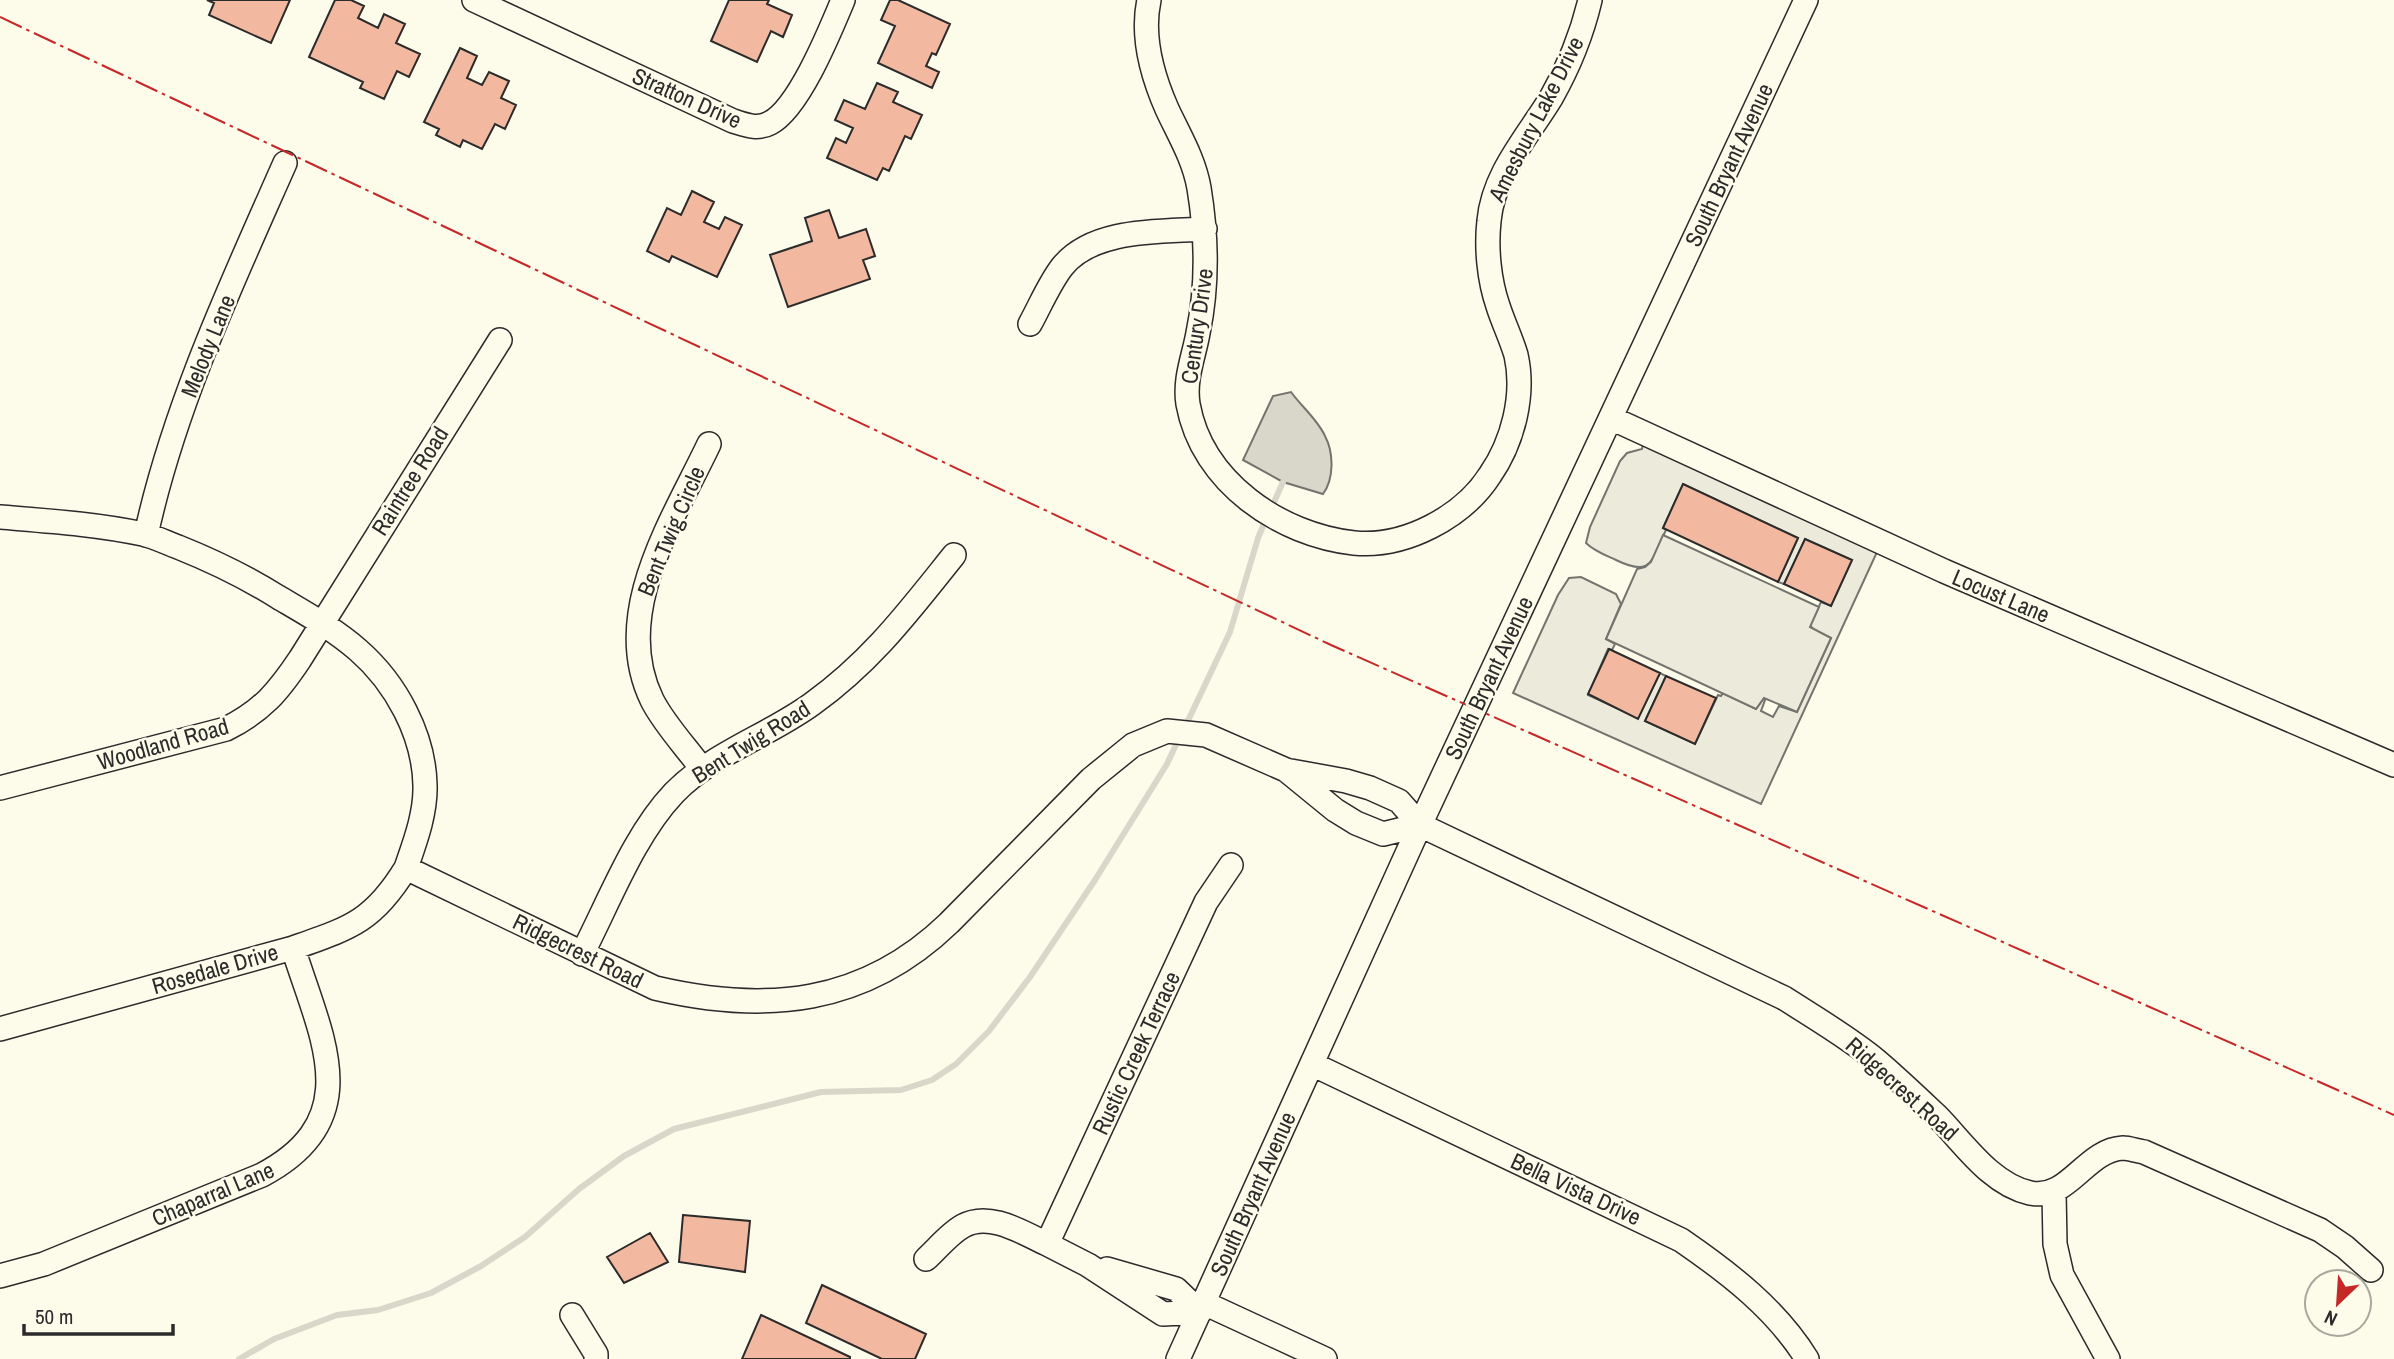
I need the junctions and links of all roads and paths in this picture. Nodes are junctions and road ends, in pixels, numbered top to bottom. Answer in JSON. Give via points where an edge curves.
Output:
{"nodes":[{"id":1,"x":842,"y":0,"type":"edge"},
{"id":2,"x":1149,"y":0,"type":"edge"},
{"id":3,"x":1590,"y":0,"type":"edge"},
{"id":4,"x":1806,"y":0,"type":"edge"},
{"id":5,"x":479,"y":1,"type":"edge"},
{"id":6,"x":285,"y":163,"type":"dead end"},
{"id":7,"x":1205,"y":229,"type":"junction"},
{"id":8,"x":1030,"y":324,"type":"dead end"},
{"id":9,"x":500,"y":340,"type":"dead end"},
{"id":10,"x":1611,"y":418,"type":"junction"},
{"id":11,"x":709,"y":444,"type":"dead end"},
{"id":12,"x":0,"y":517,"type":"edge"},
{"id":13,"x":146,"y":535,"type":"junction"},
{"id":14,"x":1339,"y":541,"type":"joint"},
{"id":15,"x":954,"y":555,"type":"dead end"},
{"id":16,"x":322,"y":623,"type":"junction"},
{"id":17,"x":2394,"y":765,"type":"edge"},
{"id":18,"x":702,"y":769,"type":"junction"},
{"id":19,"x":1286,"y":770,"type":"junction"},
{"id":20,"x":0,"y":788,"type":"edge"},
{"id":21,"x":1420,"y":825,"type":"junction"},
{"id":22,"x":1231,"y":865,"type":"dead end"},
{"id":23,"x":405,"y":868,"type":"junction"},
{"id":24,"x":293,"y":948,"type":"junction"},
{"id":25,"x":582,"y":954,"type":"junction"},
{"id":26,"x":0,"y":1030,"type":"edge"},
{"id":27,"x":1312,"y":1064,"type":"junction"},
{"id":28,"x":2054,"y":1192,"type":"junction"},
{"id":29,"x":1047,"y":1244,"type":"junction"},
{"id":30,"x":926,"y":1259,"type":"dead end"},
{"id":31,"x":2369,"y":1268,"type":"edge"},
{"id":32,"x":0,"y":1276,"type":"edge"},
{"id":33,"x":1202,"y":1307,"type":"junction"},
{"id":34,"x":572,"y":1315,"type":"dead end"},
{"id":35,"x":596,"y":1359,"type":"edge"},
{"id":36,"x":1178,"y":1359,"type":"edge"},
{"id":37,"x":1325,"y":1359,"type":"edge"},
{"id":38,"x":1807,"y":1359,"type":"edge"},
{"id":39,"x":2108,"y":1359,"type":"edge"}],
"edges":[{"from":1,"to":5,"type":"street","name":"Stratton Drive","via":[[790,107],[770,123],[753,127]]},
{"from":2,"to":7,"type":"street","name":"Century Drive","via":[[1150,59],[1192,162]]},
{"from":3,"to":14,"type":"street","name":"Amesbury Lake Drive","via":[[1564,71],[1498,184],[1491,208],[1492,282],[1519,376],[1516,412],[1503,450],[1478,493],[1439,522],[1383,543]]},
{"from":4,"to":10,"type":"street","name":"South Bryant Avenue"},
{"from":6,"to":13,"type":"street","name":"Melody Lane","via":[[190,387]]},
{"from":7,"to":8,"type":"street","via":[[1136,234],[1086,248],[1063,267]]},
{"from":7,"to":14,"type":"street","name":"Century Drive","via":[[1206,284],[1187,382],[1188,405],[1205,449],[1224,479],[1250,502],[1291,524]]},
{"from":9,"to":16,"type":"street","name":"Raintree Road"},
{"from":10,"to":17,"type":"street","name":"Locust Lane","via":[[1944,571]]},
{"from":10,"to":21,"type":"street","name":"South Bryant Avenue"},
{"from":11,"to":18,"type":"street","name":"Bent Twig Circle","via":[[647,578],[639,607],[639,654],[652,700]]},
{"from":12,"to":13,"type":"street"},
{"from":13,"to":16,"type":"street","via":[[244,576]]},
{"from":15,"to":18,"type":"street","name":"Bent Twig Road","via":[[875,651],[840,683],[787,722]]},
{"from":16,"to":20,"type":"street","name":"Woodland Road","via":[[267,702],[226,729]]},
{"from":16,"to":23,"type":"street","via":[[359,650],[390,685],[408,716],[425,787],[417,838]]},
{"from":18,"to":25,"type":"street","name":"Bent Twig Road","via":[[676,791],[647,828]]},
{"from":19,"to":21,"type":"street","name":"Ridgecrest Road","via":[[1370,788],[1399,801]]},
{"from":19,"to":21,"type":"street","name":"Ridgecrest Road","via":[[1335,810],[1374,831],[1383,834]]},
{"from":19,"to":25,"type":"street","name":"Ridgecrest Road","via":[[1206,735],[1167,731],[1133,744],[1091,779],[930,941],[879,973],[818,994],[784,1001],[730,1002],[691,996],[655,988]]},
{"from":21,"to":27,"type":"street","name":"South Bryant Avenue"},
{"from":21,"to":28,"type":"street","name":"Ridgecrest Road","via":[[1784,998],[1877,1060],[2012,1187],[2032,1194]]},
{"from":22,"to":29,"type":"street","name":"Rustic Creek Terrace","via":[[1206,902]]},
{"from":23,"to":24,"type":"street","name":"Rosedale Drive","via":[[371,914],[341,931]]},
{"from":23,"to":25,"type":"street","name":"Ridgecrest Road"},
{"from":24,"to":26,"type":"street","name":"Rosedale Drive"},
{"from":24,"to":32,"type":"street","name":"Chaparral Lane","via":[[328,1069],[326,1104],[305,1145],[284,1164],[261,1175],[44,1264]]},
{"from":27,"to":33,"type":"street","name":"South Bryant Avenue"},
{"from":27,"to":38,"type":"street","name":"Bella Vista Drive","via":[[1681,1240],[1729,1273],[1768,1309]]},
{"from":28,"to":31,"type":"street","via":[[2107,1153],[2122,1148],[2144,1152],[2320,1230]]},
{"from":28,"to":39,"type":"street","via":[[2055,1244],[2062,1275]]},
{"from":29,"to":30,"type":"street","via":[[985,1220],[963,1226]]},
{"from":29,"to":33,"type":"street","via":[[1088,1265],[1176,1289]]},
{"from":33,"to":36,"type":"street","name":"South Bryant Avenue"},
{"from":33,"to":37,"type":"street"},
{"from":34,"to":35,"type":"street"}]}
